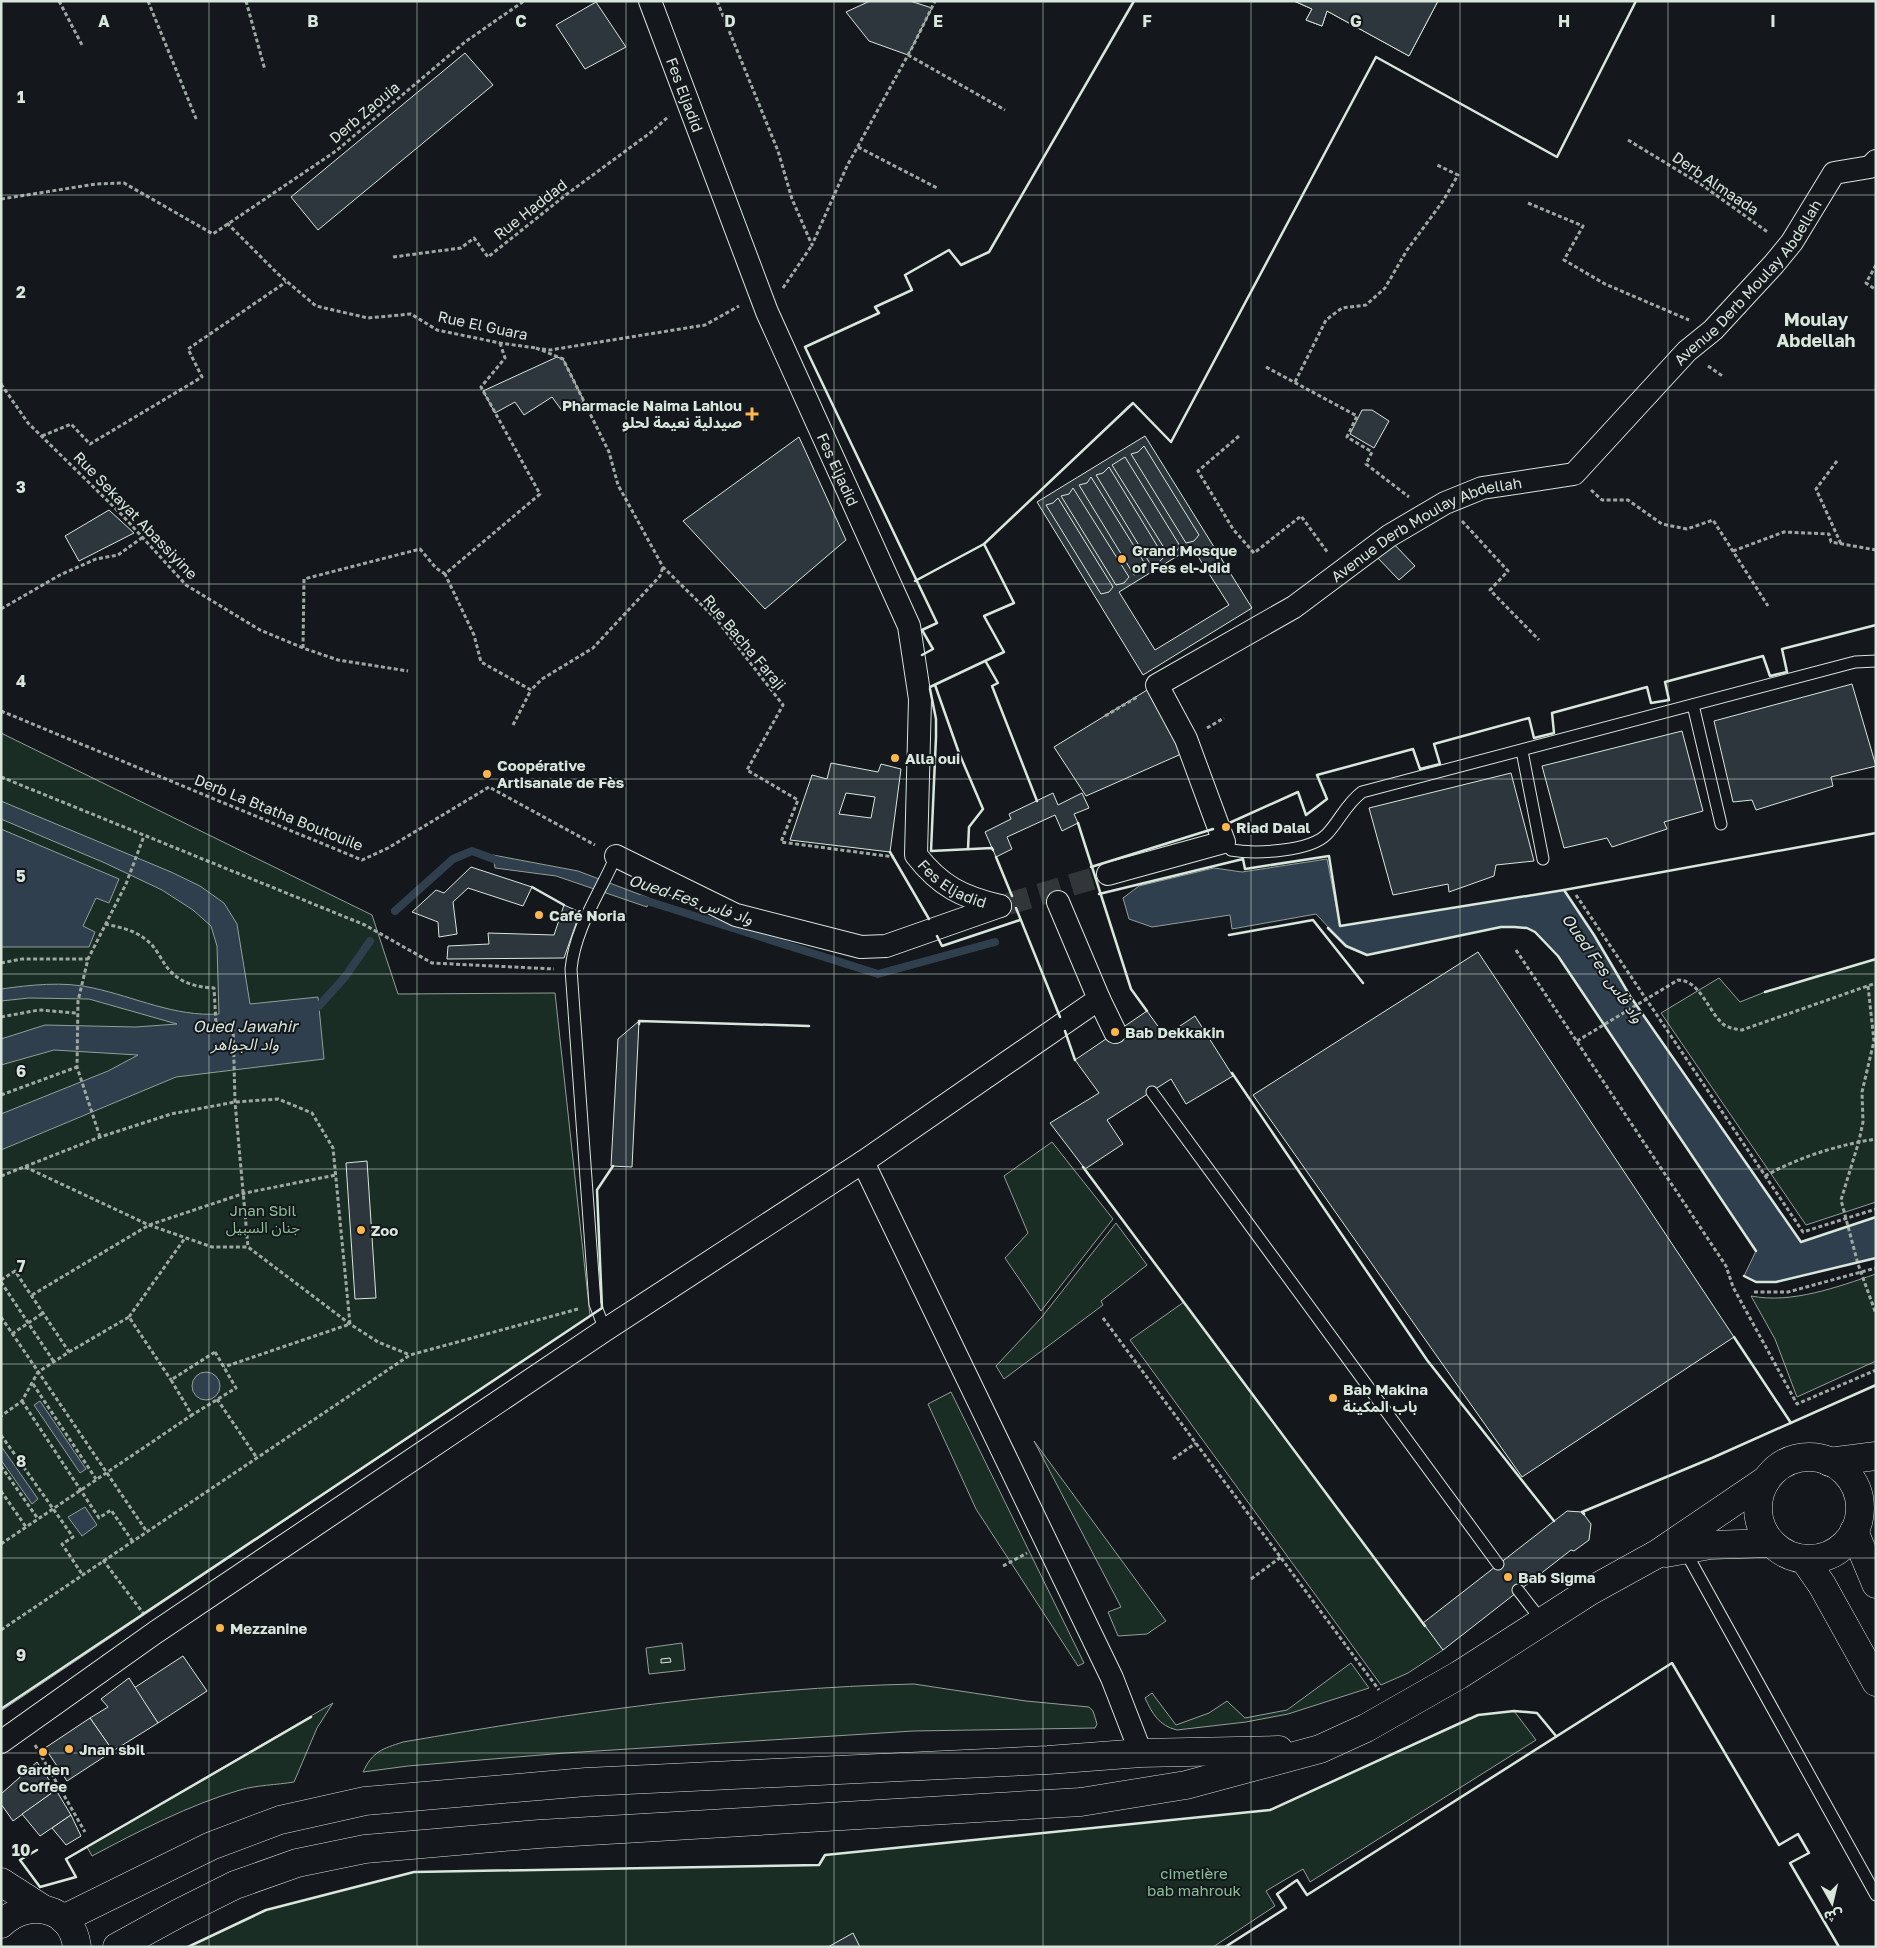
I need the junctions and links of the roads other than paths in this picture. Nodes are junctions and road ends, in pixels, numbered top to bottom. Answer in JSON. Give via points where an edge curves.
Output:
{"nodes":[{"id":1,"x":650,"y":1,"type":"edge"},
{"id":2,"x":1876,"y":161,"type":"edge"},
{"id":3,"x":1876,"y":661,"type":"edge"},
{"id":4,"x":1693,"y":705,"type":"junction"},
{"id":5,"x":1522,"y":750,"type":"junction"},
{"id":6,"x":1721,"y":824,"type":"dead end"},
{"id":7,"x":1224,"y":842,"type":"junction"},
{"id":8,"x":616,"y":856,"type":"joint"},
{"id":9,"x":1543,"y":859,"type":"dead end"},
{"id":10,"x":1108,"y":874,"type":"tunnel mouth"},
{"id":11,"x":1058,"y":902,"type":"dead end"},
{"id":12,"x":1099,"y":999,"type":"junction"},
{"id":13,"x":1115,"y":1032,"type":"dead end"},
{"id":14,"x":1152,"y":1092,"type":"dead end"},
{"id":15,"x":863,"y":1162,"type":"junction"},
{"id":16,"x":605,"y":1330,"type":"junction"},
{"id":17,"x":1876,"y":1456,"type":"edge"},
{"id":18,"x":1829,"y":1462,"type":"junction"},
{"id":19,"x":1766,"y":1480,"type":"junction"},
{"id":20,"x":1862,"y":1523,"type":"edge"},
{"id":21,"x":1772,"y":1543,"type":"junction"},
{"id":22,"x":1684,"y":1549,"type":"junction"},
{"id":23,"x":1657,"y":1554,"type":"junction"},
{"id":24,"x":1804,"y":1559,"type":"junction"},
{"id":25,"x":1498,"y":1564,"type":"dead end"},
{"id":26,"x":1876,"y":1584,"type":"edge"},
{"id":27,"x":1518,"y":1590,"type":"dead end"},
{"id":28,"x":1542,"y":1621,"type":"junction"},
{"id":29,"x":1876,"y":1682,"type":"edge"},
{"id":30,"x":1,"y":1742,"type":"edge"},
{"id":31,"x":1320,"y":1749,"type":"junction"},
{"id":32,"x":1141,"y":1753,"type":"junction"},
{"id":33,"x":1,"y":1882,"type":"edge"},
{"id":34,"x":1876,"y":1895,"type":"edge"},
{"id":35,"x":53,"y":1914,"type":"junction"},
{"id":36,"x":1,"y":1924,"type":"edge"},
{"id":37,"x":77,"y":1947,"type":"edge"},
{"id":38,"x":117,"y":1947,"type":"edge"}],
"edges":[{"from":1,"to":8,"type":"street","name":"Fes Eljadid","via":[[764,303],[909,626],[920,699],[916,855],[927,870],[948,888],[974,900],[1004,905],[886,946],[861,947],[736,915]]},
{"from":2,"to":7,"type":"street","name":"Avenue Derb Moulay Abdellah","via":[[1870,166],[1834,173],[1792,242],[1574,474],[1482,488],[1437,508],[1389,536],[1294,607],[1157,685],[1186,738]]},
{"from":3,"to":4,"type":"lane","via":[[1855,662]]},
{"from":4,"to":5,"type":"lane"},
{"from":4,"to":6,"type":"lane"},
{"from":5,"to":7,"type":"lane","via":[[1362,792],[1350,801],[1328,833],[1318,841],[1266,853],[1231,850]]},
{"from":5,"to":9,"type":"lane"},
{"from":7,"to":10,"type":"street"},
{"from":8,"to":16,"type":"lane","via":[[589,910],[571,969],[595,1304]]},
{"from":11,"to":12,"type":"street"},
{"from":12,"to":13,"type":"street"},
{"from":12,"to":15,"type":"street"},
{"from":14,"to":25,"type":"lane"},
{"from":15,"to":16,"type":"street"},
{"from":15,"to":32,"type":"street","via":[[1112,1678]]},
{"from":16,"to":30,"type":"street","via":[[156,1632]]},
{"from":17,"to":18,"type":"main road"},
{"from":18,"to":19,"type":"main road","via":[[1801,1458],[1776,1469]]},
{"from":18,"to":20,"type":"main road","via":[[1844,1472],[1855,1487]]},
{"from":19,"to":21,"type":"main road","via":[[1759,1496],[1758,1513],[1762,1530]]},
{"from":19,"to":23,"type":"main road"},
{"from":20,"to":24,"type":"main road","via":[[1833,1553]]},
{"from":20,"to":26,"type":"main road"},
{"from":21,"to":22,"type":"main road"},
{"from":21,"to":24,"type":"main road","via":[[1781,1552]]},
{"from":22,"to":23,"type":"main road"},
{"from":22,"to":34,"type":"lane"},
{"from":23,"to":28,"type":"main road","via":[[1590,1590]]},
{"from":24,"to":29,"type":"main road"},
{"from":27,"to":28,"type":"lane"},
{"from":28,"to":31,"type":"main road","via":[[1459,1675],[1366,1728]]},
{"from":31,"to":32,"type":"main road"},
{"from":31,"to":38,"type":"main road","via":[[1186,1785],[1081,1802],[539,1834],[365,1849],[297,1863],[235,1886]]},
{"from":32,"to":35,"type":"main road","via":[[586,1782],[365,1801],[280,1820]]},
{"from":33,"to":35,"type":"main road"},
{"from":35,"to":36,"type":"main road","via":[[26,1909],[11,1915]]},
{"from":35,"to":37,"type":"main road","via":[[71,1928]]}]}
